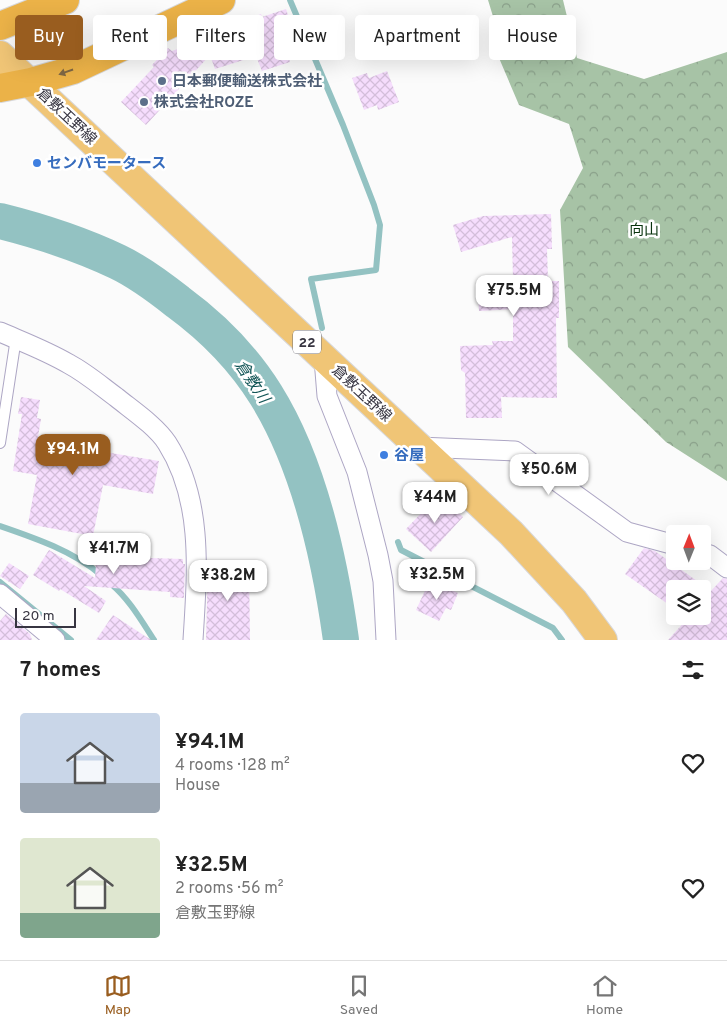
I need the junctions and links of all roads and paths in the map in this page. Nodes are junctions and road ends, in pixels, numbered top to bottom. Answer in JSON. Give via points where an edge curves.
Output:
{"nodes":[{"id":1,"x":65,"y":0,"type":"edge"},
{"id":2,"x":221,"y":0,"type":"edge"},
{"id":3,"x":0,"y":26,"type":"edge"},
{"id":4,"x":0,"y":55,"type":"edge"},
{"id":5,"x":31,"y":82,"type":"junction"},
{"id":6,"x":0,"y":88,"type":"edge"},
{"id":7,"x":8,"y":335,"type":"edge"},
{"id":8,"x":324,"y":359,"type":"junction"},
{"id":9,"x":0,"y":443,"type":"edge"},
{"id":10,"x":419,"y":447,"type":"junction"},
{"id":11,"x":666,"y":543,"type":"edge"},
{"id":12,"x":711,"y":556,"type":"edge"},
{"id":13,"x":727,"y":568,"type":"edge"},
{"id":14,"x":0,"y":594,"type":"edge"},
{"id":15,"x":55,"y":640,"type":"edge"},
{"id":16,"x":193,"y":640,"type":"edge"},
{"id":17,"x":386,"y":640,"type":"edge"},
{"id":18,"x":603,"y":640,"type":"edge"}],
"edges":[{"from":1,"to":3,"type":"highway"},
{"from":2,"to":5,"type":"highway","one_way":true,"via":[[72,70]]},
{"from":4,"to":5,"type":"main road","name":"倉敷玉野線","number":"22"},
{"from":5,"to":6,"type":"highway"},
{"from":5,"to":8,"type":"main road","name":"倉敷玉野線","number":"22"},
{"from":7,"to":9,"type":"lane"},
{"from":7,"to":16,"type":"street","via":[[70,364],[148,423],[166,441],[178,464],[192,510],[198,574]]},
{"from":8,"to":10,"type":"main road","name":"倉敷玉野線","number":"22"},
{"from":8,"to":17,"type":"street","via":[[327,396],[357,472],[384,581]]},
{"from":10,"to":11,"type":"street","via":[[515,451],[627,532]]},
{"from":10,"to":18,"type":"main road","name":"倉敷玉野線","number":"22","via":[[511,533],[574,601]]},
{"from":12,"to":13,"type":"street"},
{"from":14,"to":15,"type":"street"}]}
